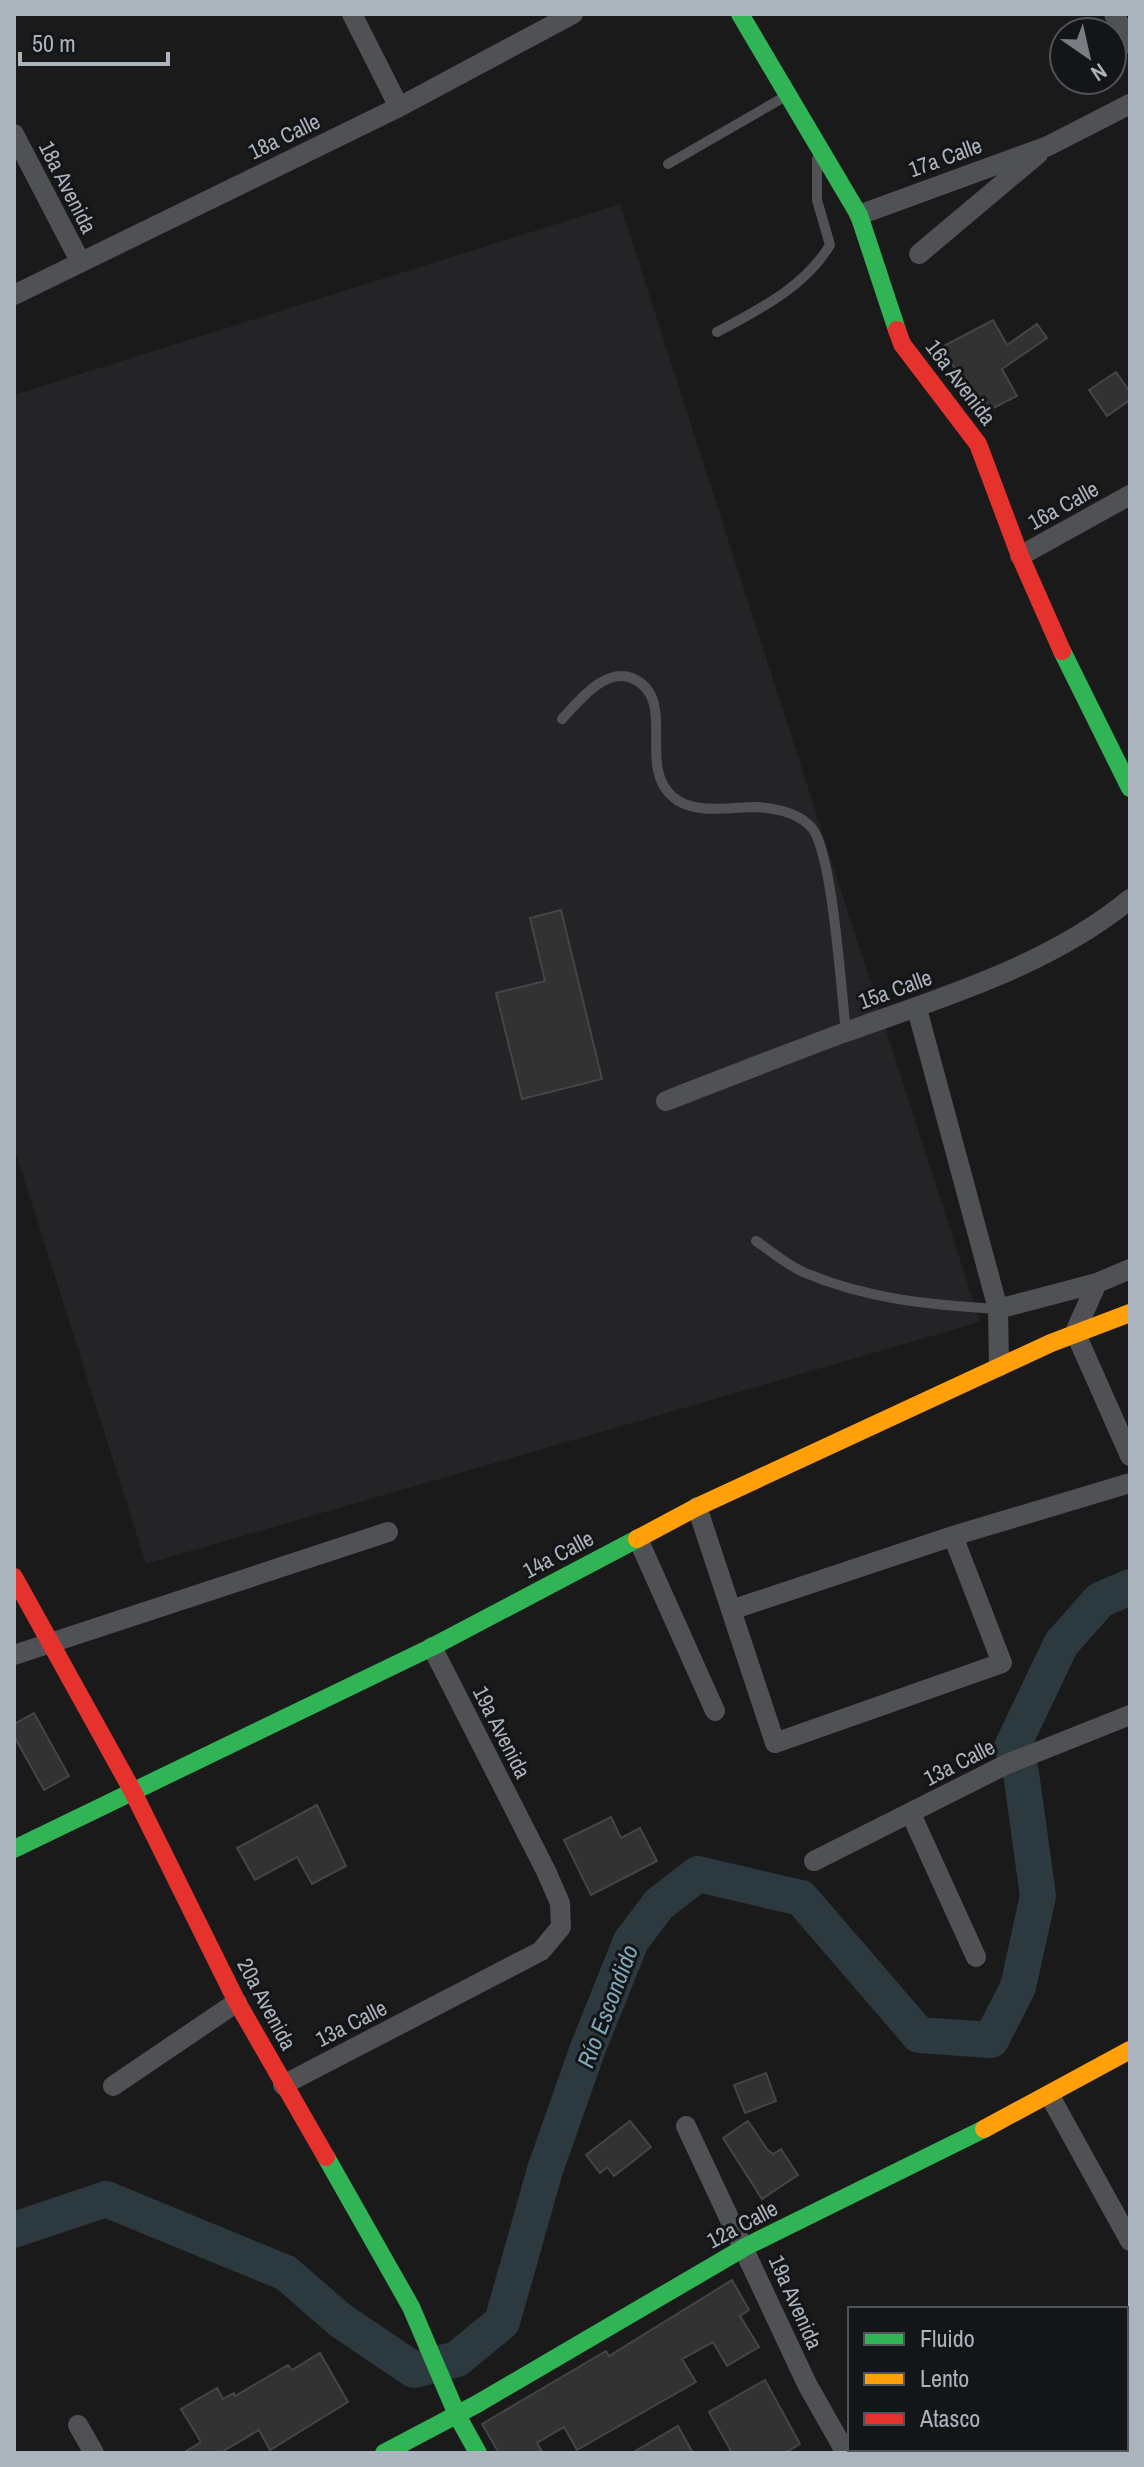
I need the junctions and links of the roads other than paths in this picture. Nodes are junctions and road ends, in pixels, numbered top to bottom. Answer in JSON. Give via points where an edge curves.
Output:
{"nodes":[{"id":1,"x":352,"y":14,"type":"edge"},
{"id":2,"x":573,"y":14,"type":"edge"},
{"id":3,"x":740,"y":14,"type":"edge"},
{"id":4,"x":1114,"y":14,"type":"edge"},
{"id":5,"x":1130,"y":44,"type":"edge"},
{"id":6,"x":788,"y":95,"type":"junction"},
{"id":7,"x":1130,"y":104,"type":"edge"},
{"id":8,"x":399,"y":107,"type":"junction"},
{"id":9,"x":14,"y":134,"type":"edge"},
{"id":10,"x":817,"y":145,"type":"junction"},
{"id":11,"x":1048,"y":146,"type":"junction"},
{"id":12,"x":668,"y":164,"type":"dead end"},
{"id":13,"x":859,"y":215,"type":"junction"},
{"id":14,"x":919,"y":254,"type":"dead end"},
{"id":15,"x":80,"y":261,"type":"junction"},
{"id":16,"x":14,"y":295,"type":"edge"},
{"id":17,"x":717,"y":332,"type":"dead end"},
{"id":18,"x":1130,"y":495,"type":"edge"},
{"id":19,"x":1020,"y":556,"type":"junction"},
{"id":20,"x":562,"y":719,"type":"dead end"},
{"id":21,"x":1130,"y":788,"type":"edge"},
{"id":22,"x":1130,"y":899,"type":"edge"},
{"id":23,"x":917,"y":1009,"type":"junction"},
{"id":24,"x":846,"y":1032,"type":"junction"},
{"id":25,"x":666,"y":1101,"type":"dead end"},
{"id":26,"x":756,"y":1241,"type":"dead end"},
{"id":27,"x":1130,"y":1269,"type":"edge"},
{"id":28,"x":1097,"y":1283,"type":"junction"},
{"id":29,"x":998,"y":1309,"type":"junction"},
{"id":30,"x":1130,"y":1313,"type":"edge"},
{"id":31,"x":1075,"y":1332,"type":"junction"},
{"id":32,"x":999,"y":1367,"type":"junction"},
{"id":33,"x":1130,"y":1456,"type":"edge"},
{"id":34,"x":1130,"y":1483,"type":"edge"},
{"id":35,"x":697,"y":1507,"type":"junction"},
{"id":36,"x":388,"y":1532,"type":"dead end"},
{"id":37,"x":953,"y":1536,"type":"junction"},
{"id":38,"x":638,"y":1539,"type":"junction"},
{"id":39,"x":14,"y":1577,"type":"edge"},
{"id":40,"x":731,"y":1610,"type":"junction"},
{"id":41,"x":50,"y":1645,"type":"junction"},
{"id":42,"x":432,"y":1647,"type":"junction"},
{"id":43,"x":14,"y":1655,"type":"edge"},
{"id":44,"x":715,"y":1711,"type":"dead end"},
{"id":45,"x":1130,"y":1715,"type":"edge"},
{"id":46,"x":132,"y":1790,"type":"junction"},
{"id":47,"x":911,"y":1814,"type":"junction"},
{"id":48,"x":14,"y":1849,"type":"edge"},
{"id":49,"x":814,"y":1861,"type":"dead end"},
{"id":50,"x":561,"y":1927,"type":"joint"},
{"id":51,"x":976,"y":1957,"type":"dead end"},
{"id":52,"x":237,"y":2002,"type":"junction"},
{"id":53,"x":1130,"y":2050,"type":"edge"},
{"id":54,"x":283,"y":2085,"type":"junction"},
{"id":55,"x":113,"y":2086,"type":"dead end"},
{"id":56,"x":1051,"y":2098,"type":"junction"},
{"id":57,"x":686,"y":2126,"type":"dead end"},
{"id":58,"x":1130,"y":2241,"type":"edge"},
{"id":59,"x":745,"y":2248,"type":"junction"},
{"id":60,"x":458,"y":2417,"type":"junction"},
{"id":61,"x":78,"y":2425,"type":"dead end"},
{"id":62,"x":94,"y":2453,"type":"edge"},
{"id":63,"x":384,"y":2453,"type":"edge"},
{"id":64,"x":478,"y":2453,"type":"edge"},
{"id":65,"x":846,"y":2453,"type":"edge"}],
"edges":[{"from":1,"to":8,"type":"street"},
{"from":2,"to":8,"type":"street","name":"18a Calle"},
{"from":3,"to":6,"type":"street","name":"16a Avenida"},
{"from":4,"to":5,"type":"street"},
{"from":6,"to":10,"type":"street","name":"16a Avenida"},
{"from":6,"to":12,"type":"lane"},
{"from":7,"to":11,"type":"street","name":"17a Calle"},
{"from":8,"to":15,"type":"street","name":"18a Calle"},
{"from":9,"to":15,"type":"street","name":"18a Avenida"},
{"from":10,"to":13,"type":"street","name":"16a Avenida"},
{"from":10,"to":17,"type":"lane","via":[[817,200],[830,245],[820,262],[781,295]]},
{"from":11,"to":13,"type":"street","name":"17a Calle"},
{"from":11,"to":14,"type":"street","name":"17a Calle"},
{"from":13,"to":19,"type":"street","name":"16a Avenida","via":[[902,344],[978,444]]},
{"from":15,"to":16,"type":"street","name":"18a Calle"},
{"from":18,"to":19,"type":"street","name":"16a Calle"},
{"from":19,"to":21,"type":"street","name":"16a Avenida"},
{"from":20,"to":24,"type":"lane","via":[[608,679],[626,676],[641,682],[656,711],[656,767],[671,796],[698,807],[779,810],[811,827],[825,855]]},
{"from":22,"to":23,"type":"street","name":"15a Calle","via":[[1105,920],[1033,958]]},
{"from":23,"to":24,"type":"street","name":"15a Calle"},
{"from":23,"to":29,"type":"street"},
{"from":24,"to":25,"type":"street","name":"15a Calle"},
{"from":26,"to":29,"type":"lane","via":[[800,1271],[875,1296]]},
{"from":27,"to":28,"type":"street"},
{"from":28,"to":29,"type":"street"},
{"from":28,"to":31,"type":"street"},
{"from":29,"to":32,"type":"street"},
{"from":30,"to":31,"type":"street","name":"14a Calle"},
{"from":31,"to":32,"type":"street","name":"14a Calle"},
{"from":31,"to":33,"type":"street"},
{"from":32,"to":35,"type":"street","name":"14a Calle"},
{"from":34,"to":37,"type":"street"},
{"from":35,"to":38,"type":"street","name":"14a Calle"},
{"from":35,"to":40,"type":"street"},
{"from":36,"to":41,"type":"street"},
{"from":37,"to":40,"type":"street"},
{"from":37,"to":40,"type":"street","via":[[1002,1663],[775,1743]]},
{"from":38,"to":42,"type":"street","name":"14a Calle"},
{"from":38,"to":44,"type":"street"},
{"from":39,"to":41,"type":"street","name":"20a Avenida"},
{"from":41,"to":43,"type":"street"},
{"from":41,"to":46,"type":"street","name":"20a Avenida"},
{"from":42,"to":46,"type":"street","name":"14a Calle"},
{"from":42,"to":50,"type":"street","name":"19a Avenida","via":[[546,1871],[560,1903]]},
{"from":45,"to":47,"type":"street","name":"13a Calle","via":[[1016,1761]]},
{"from":46,"to":48,"type":"street","name":"14a Calle"},
{"from":46,"to":52,"type":"street","name":"20a Avenida"},
{"from":47,"to":49,"type":"street","name":"13a Calle"},
{"from":47,"to":51,"type":"street"},
{"from":50,"to":54,"type":"street","name":"13a Calle","via":[[541,1951]]},
{"from":52,"to":54,"type":"street","name":"20a Avenida"},
{"from":52,"to":55,"type":"street"},
{"from":53,"to":56,"type":"street","name":"12a Calle"},
{"from":54,"to":60,"type":"street","name":"20a Avenida","via":[[411,2307]]},
{"from":56,"to":58,"type":"street"},
{"from":56,"to":59,"type":"street","name":"12a Calle"},
{"from":57,"to":59,"type":"street","name":"19a Avenida"},
{"from":59,"to":60,"type":"street","name":"12a Calle"},
{"from":59,"to":65,"type":"street","name":"19a Avenida","via":[[807,2384]]},
{"from":60,"to":63,"type":"street","name":"12a Calle"},
{"from":60,"to":64,"type":"street","name":"20a Avenida"},
{"from":61,"to":62,"type":"street"}]}
